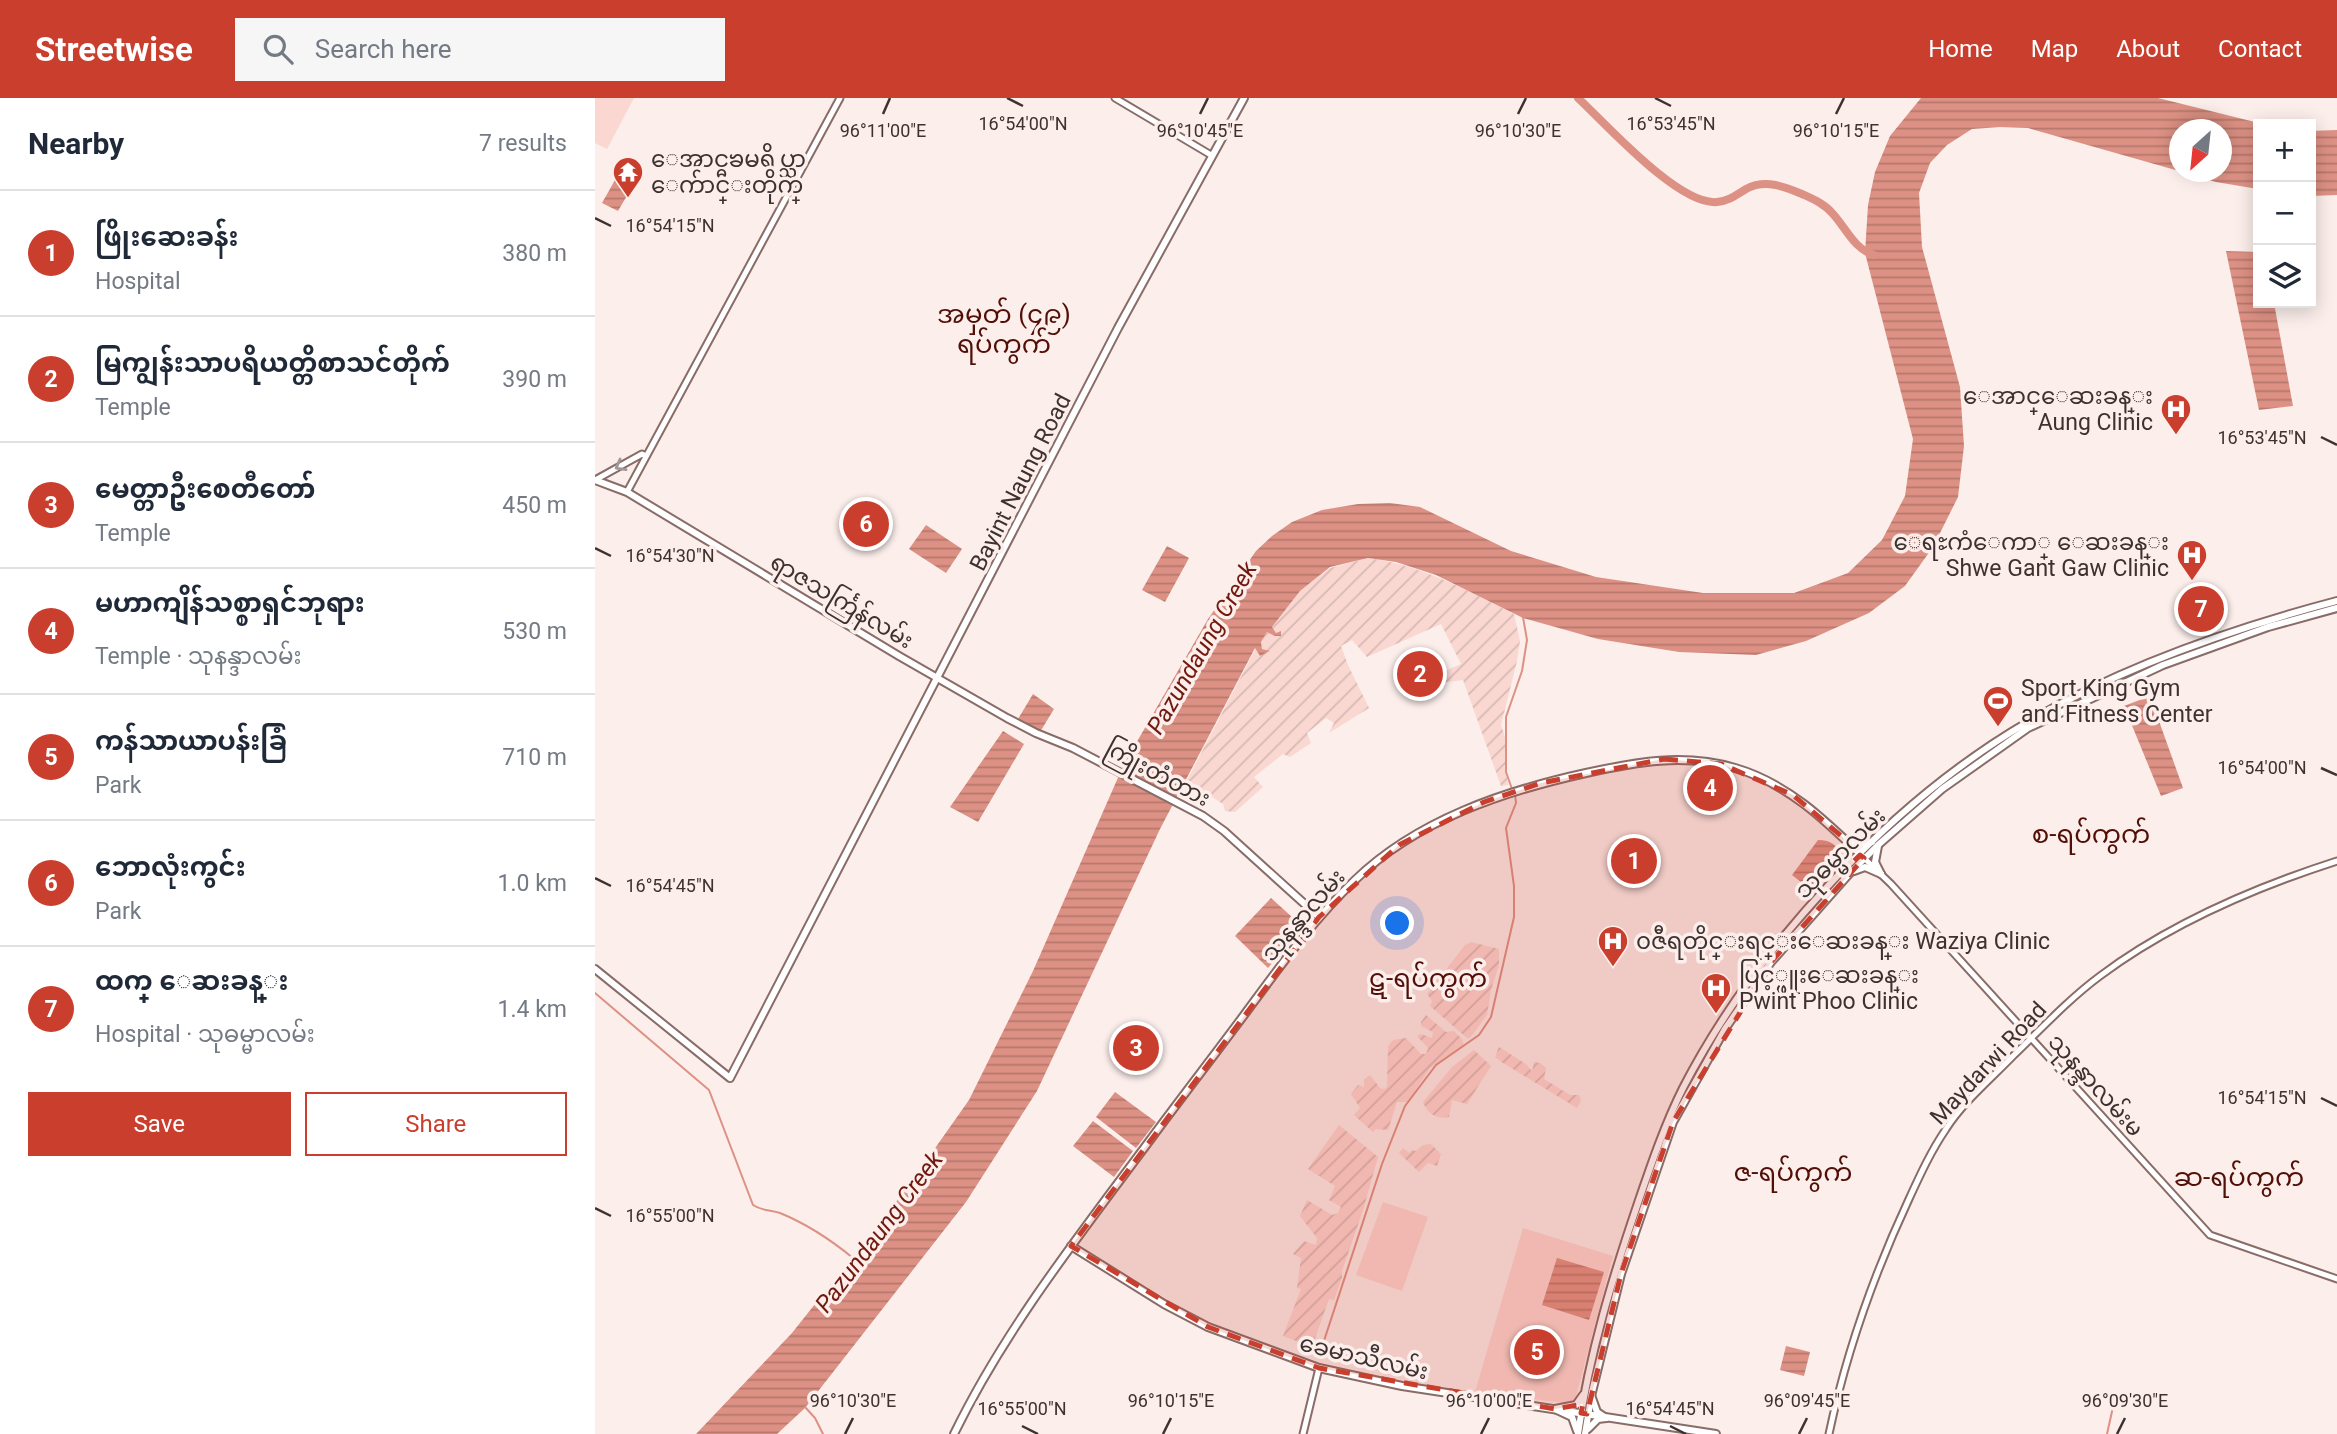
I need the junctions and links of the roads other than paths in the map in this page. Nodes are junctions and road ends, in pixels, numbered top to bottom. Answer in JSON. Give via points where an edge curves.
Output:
{"nodes":[{"id":1,"x":840,"y":98,"type":"edge"},
{"id":2,"x":1115,"y":98,"type":"edge"},
{"id":3,"x":1244,"y":98,"type":"edge"},
{"id":4,"x":1212,"y":155,"type":"junction"},
{"id":5,"x":646,"y":456,"type":"junction"},
{"id":6,"x":595,"y":480,"type":"edge"},
{"id":7,"x":627,"y":492,"type":"junction"},
{"id":8,"x":2337,"y":601,"type":"edge"},
{"id":9,"x":2337,"y":608,"type":"edge"},
{"id":10,"x":938,"y":679,"type":"junction"},
{"id":11,"x":2027,"y":726,"type":"junction"},
{"id":12,"x":1073,"y":748,"type":"joint"},
{"id":13,"x":1846,"y":840,"type":"junction"},
{"id":14,"x":1876,"y":843,"type":"junction"},
{"id":15,"x":1862,"y":856,"type":"junction"},
{"id":16,"x":2337,"y":861,"type":"edge"},
{"id":17,"x":1848,"y":871,"type":"junction"},
{"id":18,"x":1881,"y":874,"type":"junction"},
{"id":19,"x":1319,"y":917,"type":"junction"},
{"id":20,"x":595,"y":969,"type":"edge"},
{"id":21,"x":2031,"y":1039,"type":"junction"},
{"id":22,"x":1071,"y":1246,"type":"junction"},
{"id":23,"x":2337,"y":1279,"type":"edge"},
{"id":24,"x":1319,"y":1368,"type":"junction"},
{"id":25,"x":1589,"y":1392,"type":"junction"},
{"id":26,"x":1555,"y":1409,"type":"junction"},
{"id":27,"x":1584,"y":1414,"type":"junction"},
{"id":28,"x":1606,"y":1418,"type":"junction"},
{"id":29,"x":954,"y":1434,"type":"edge"},
{"id":30,"x":1303,"y":1434,"type":"edge"},
{"id":31,"x":1578,"y":1434,"type":"edge"},
{"id":32,"x":1585,"y":1434,"type":"edge"},
{"id":33,"x":1716,"y":1434,"type":"edge"},
{"id":34,"x":1829,"y":1434,"type":"edge"}],
"edges":[{"from":1,"to":5,"type":"street"},
{"from":2,"to":4,"type":"street"},
{"from":3,"to":4,"type":"main road","name":"Bayint Naung Road"},
{"from":4,"to":10,"type":"main road","name":"Bayint Naung Road"},
{"from":5,"to":6,"type":"street","one_way":true,"via":[[642,454]]},
{"from":5,"to":7,"type":"street"},
{"from":6,"to":7,"type":"main road","name":"ရာဇသင်္ကြန်လမ်း"},
{"from":7,"to":10,"type":"main road","name":"ရာဇသင်္ကြန်လမ်း"},
{"from":8,"to":11,"type":"main road","name":"သုဓမ္မာလမ်း","via":[[2162,658]]},
{"from":9,"to":11,"type":"main road","name":"သုဓမ္မာလမ်း","via":[[2163,665]]},
{"from":10,"to":12,"type":"main road","name":"ရာဇသင်္ကြန်လမ်း"},
{"from":10,"to":20,"type":"main road","name":"Bayint Naung Road","via":[[730,1078]]},
{"from":11,"to":14,"type":"main road","name":"သုဓမ္မာလမ်း","via":[[1915,808]]},
{"from":12,"to":19,"type":"main road","name":"ကြိုးတံတား","via":[[1203,816]]},
{"from":13,"to":14,"type":"main road"},
{"from":13,"to":15,"type":"main road","name":"သုနန္ဒာလမ်း"},
{"from":13,"to":17,"type":"main road"},
{"from":13,"to":19,"type":"main road","name":"သုနန္ဒာလမ်း","via":[[1793,795],[1721,764],[1690,760],[1634,763],[1517,789],[1435,825],[1399,845],[1357,878]]},
{"from":14,"to":15,"type":"main road","name":"သုဓမ္မာလမ်း"},
{"from":14,"to":18,"type":"main road","via":[[1875,862]]},
{"from":15,"to":17,"type":"main road","name":"သုဓမ္မာလမ်း"},
{"from":15,"to":18,"type":"street","name":"သုနန္ဒာလမ်းမ"},
{"from":16,"to":21,"type":"street","name":"Maydarwi Road","via":[[2263,887],[2168,933],[2099,977]]},
{"from":17,"to":18,"type":"main road","via":[[1865,867]]},
{"from":17,"to":25,"type":"main road","name":"သုဓမ္မာလမ်း","via":[[1798,920],[1764,962],[1720,1026],[1667,1120],[1616,1268]]},
{"from":18,"to":21,"type":"street","name":"သုနန္ဒာလမ်းမ"},
{"from":19,"to":22,"type":"main road","name":"သုနန္ဒာလမ်း"},
{"from":21,"to":23,"type":"street","name":"သုနန္ဒာလမ်းမ","via":[[2210,1235]]},
{"from":21,"to":34,"type":"street","name":"Maydarwi Road","via":[[1953,1119],[1929,1156],[1886,1248],[1852,1344]]},
{"from":22,"to":24,"type":"main road","name":"ခေမာသီလမ်း","via":[[1208,1327]]},
{"from":22,"to":29,"type":"main road","name":"သုနန္ဒာလမ်း"},
{"from":24,"to":26,"type":"main road","name":"ခေမာသီလမ်း","via":[[1402,1386]]},
{"from":24,"to":30,"type":"street"},
{"from":25,"to":26,"type":"main road","via":[[1576,1405]]},
{"from":25,"to":27,"type":"main road","name":"သုဓမ္မာလမ်း"},
{"from":25,"to":28,"type":"main road","via":[[1597,1412]]},
{"from":26,"to":27,"type":"main road","name":"ခေမာသီလမ်း"},
{"from":26,"to":31,"type":"main road","via":[[1572,1417]]},
{"from":27,"to":28,"type":"main road","name":"ခေမာသီလမ်း"},
{"from":27,"to":31,"type":"main road","name":"သုဓမ္မာလမ်း"},
{"from":27,"to":32,"type":"main road","name":"သုဓမ္မာလမ်း"},
{"from":28,"to":32,"type":"main road","via":[[1590,1425]]},
{"from":28,"to":33,"type":"main road","name":"ခေမာသီလမ်း"}]}
